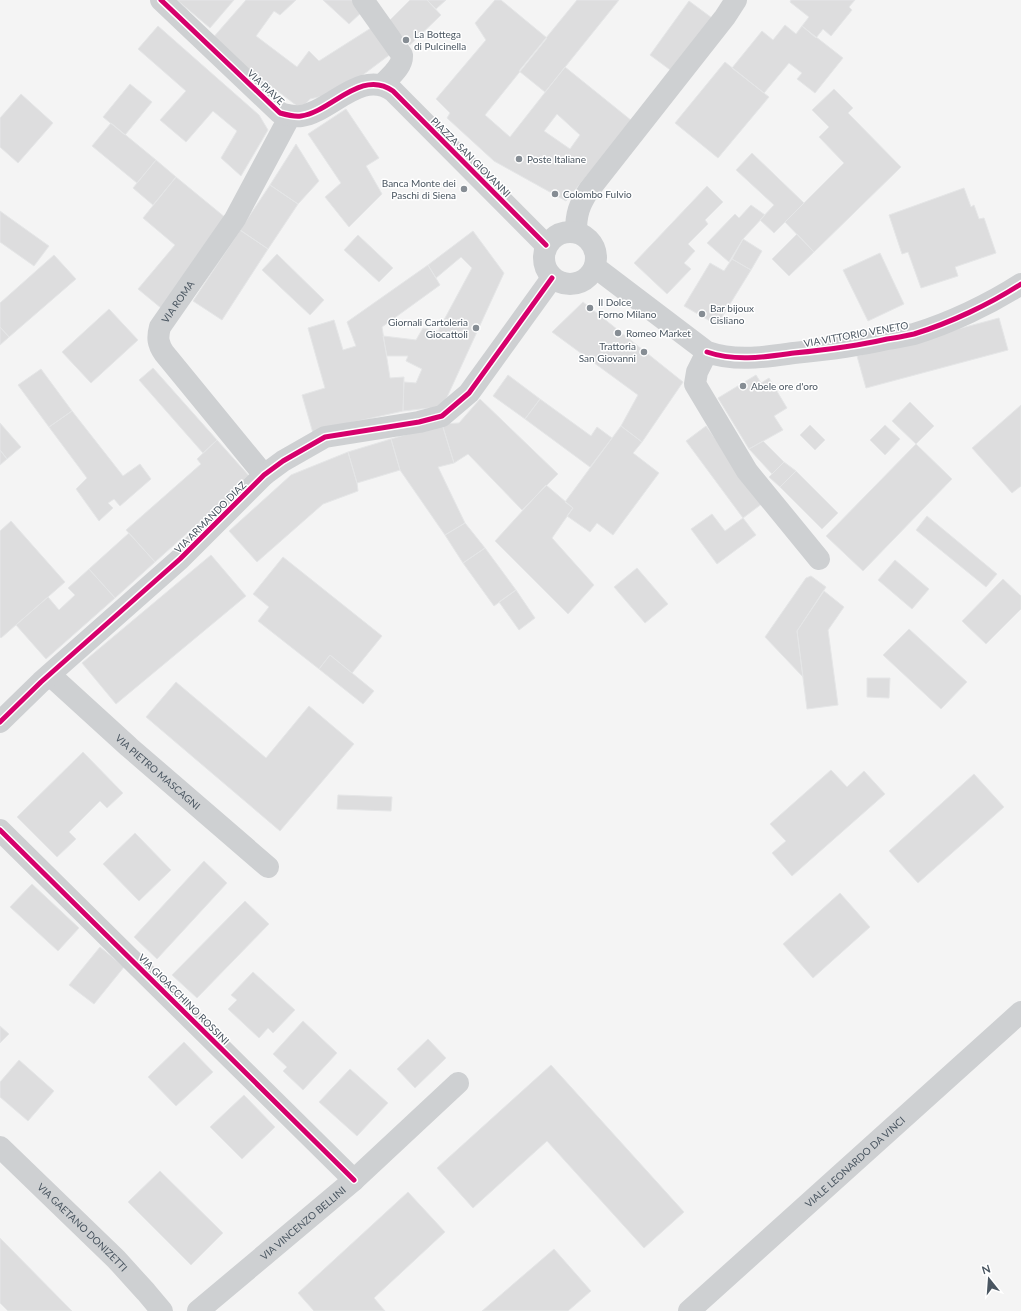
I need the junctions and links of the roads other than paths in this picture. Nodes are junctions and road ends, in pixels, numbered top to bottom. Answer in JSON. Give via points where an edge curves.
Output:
{"nodes":[{"id":1,"x":161,"y":0,"type":"edge"},
{"id":2,"x":363,"y":0,"type":"edge"},
{"id":3,"x":736,"y":0,"type":"edge"},
{"id":4,"x":382,"y":85,"type":"junction"},
{"id":5,"x":290,"y":116,"type":"junction"},
{"id":6,"x":576,"y":232,"type":"junction"},
{"id":7,"x":546,"y":245,"type":"junction"},
{"id":8,"x":595,"y":266,"type":"junction"},
{"id":9,"x":552,"y":278,"type":"junction"},
{"id":10,"x":1021,"y":284,"type":"edge"},
{"id":11,"x":707,"y":352,"type":"junction"},
{"id":12,"x":264,"y":475,"type":"junction"},
{"id":13,"x":819,"y":559,"type":"dead end"},
{"id":14,"x":50,"y":675,"type":"junction"},
{"id":15,"x":0,"y":722,"type":"edge"},
{"id":16,"x":0,"y":830,"type":"edge"},
{"id":17,"x":268,"y":867,"type":"dead end"},
{"id":18,"x":1021,"y":1012,"type":"edge"},
{"id":19,"x":458,"y":1083,"type":"dead end"},
{"id":20,"x":0,"y":1146,"type":"edge"},
{"id":21,"x":354,"y":1180,"type":"junction"},
{"id":22,"x":162,"y":1311,"type":"edge"},
{"id":23,"x":198,"y":1311,"type":"edge"},
{"id":24,"x":689,"y":1311,"type":"edge"}],
"edges":[{"from":1,"to":5,"type":"street","name":"VIA PIAVE","via":[[280,113]]},
{"from":2,"to":4,"type":"street","via":[[402,55],[400,64]]},
{"from":3,"to":6,"type":"street","via":[[589,190],[580,204]]},
{"from":4,"to":5,"type":"street","name":"VIA PIAVE","via":[[357,88],[315,111],[303,116]]},
{"from":4,"to":7,"type":"street","name":"PIAZZA SAN GIOVANNI","via":[[393,91]]},
{"from":5,"to":12,"type":"street","name":"VIA ROMA","via":[[235,219],[160,328],[158,335],[164,353]]},
{"from":6,"to":7,"type":"street","via":[[559,234]]},
{"from":6,"to":8,"type":"street","via":[[591,241],[597,258]]},
{"from":7,"to":9,"type":"street","via":[[544,263]]},
{"from":8,"to":9,"type":"street","via":[[585,280],[577,284],[560,283]]},
{"from":8,"to":11,"type":"street"},
{"from":9,"to":12,"type":"street","name":"VIA ARMANDO DIAZ","via":[[469,393],[442,416],[419,422],[325,436]]},
{"from":10,"to":11,"type":"street","name":"VIA VITTORIO VENETO","via":[[999,298],[914,334],[868,344],[744,359]]},
{"from":11,"to":13,"type":"street","via":[[697,372],[695,384],[747,471]]},
{"from":12,"to":14,"type":"street","name":"VIA ARMANDO DIAZ","via":[[180,559]]},
{"from":14,"to":15,"type":"street","name":"VIA ARMANDO DIAZ"},
{"from":14,"to":17,"type":"street","name":"VIA PIETRO MASCAGNI"},
{"from":16,"to":21,"type":"street","name":"VIA GIOACCHINO ROSSINI"},
{"from":18,"to":24,"type":"street","name":"VIALE LEONARDO DA VINCI"},
{"from":19,"to":21,"type":"street","name":"VIA VINCENZO BELLINI"},
{"from":20,"to":22,"type":"street","name":"VIA GAETANO DONIZETTI","via":[[116,1259]]},
{"from":21,"to":23,"type":"street","name":"VIA VINCENZO BELLINI"}]}
